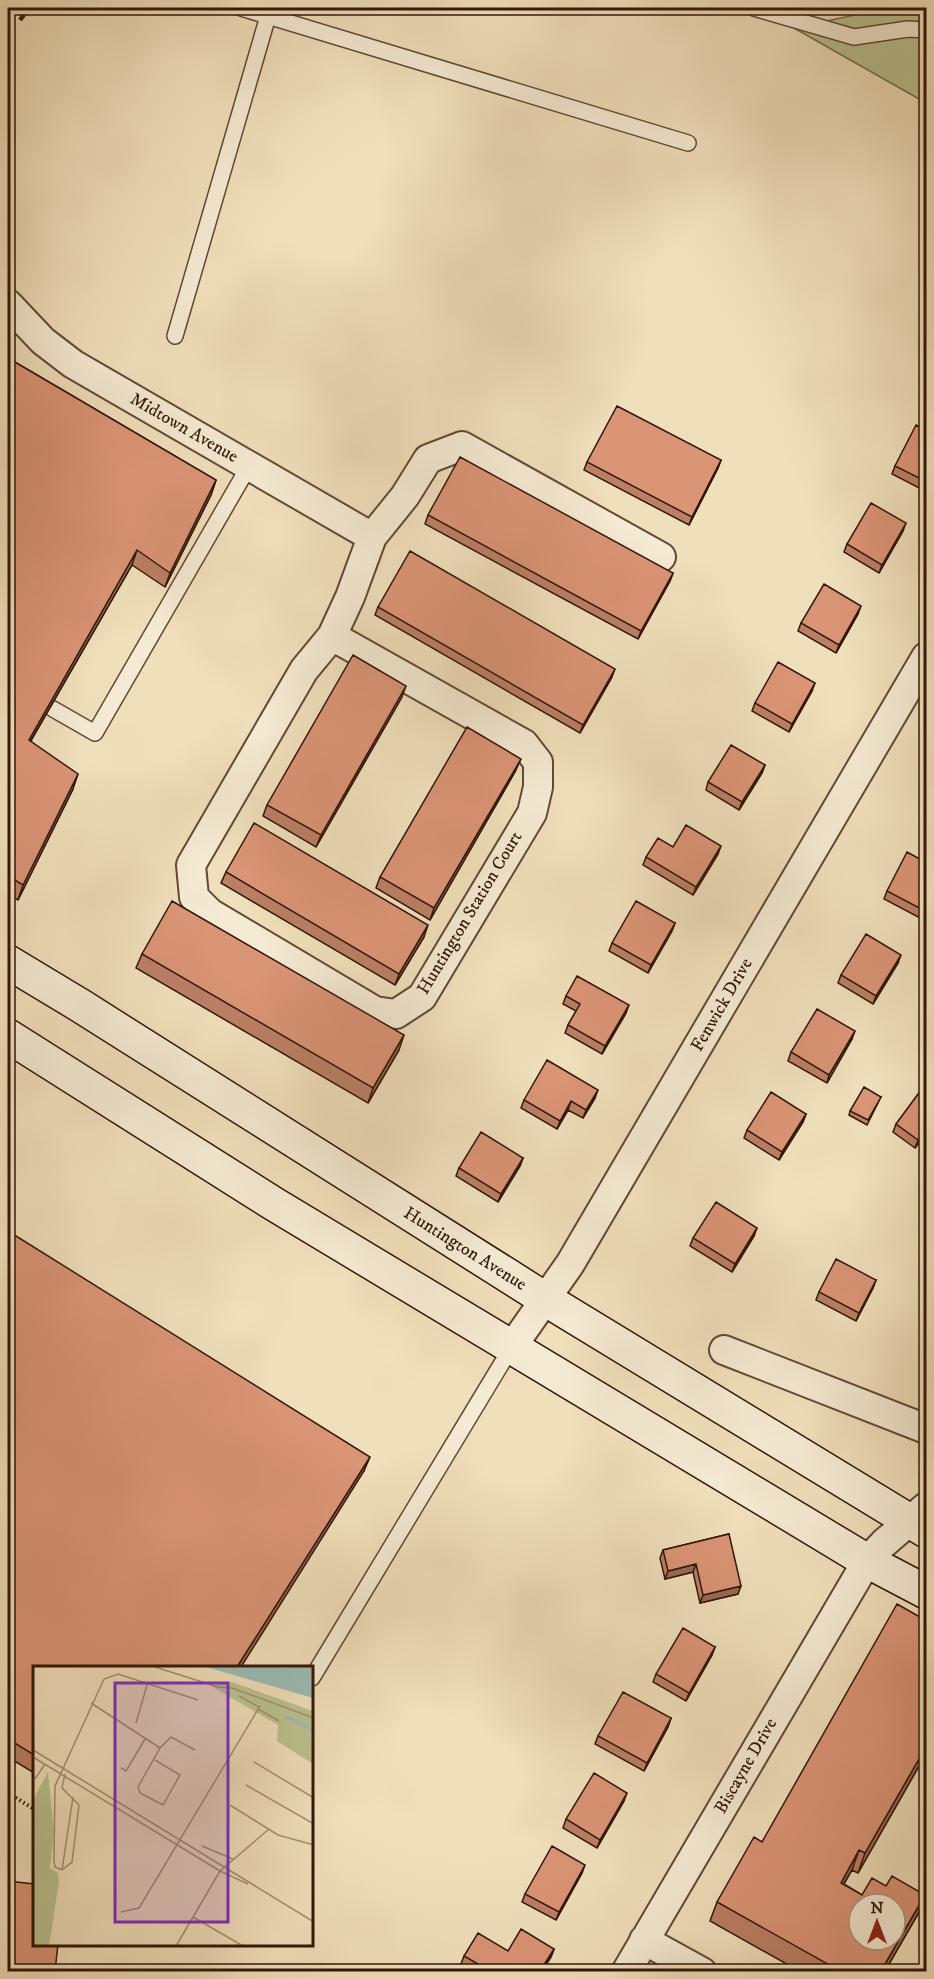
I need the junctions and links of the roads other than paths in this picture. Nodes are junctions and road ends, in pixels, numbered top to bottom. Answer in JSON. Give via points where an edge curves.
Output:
{"nodes":[{"id":1,"x":241,"y":8,"type":"edge"},
{"id":2,"x":754,"y":8,"type":"edge"},
{"id":3,"x":268,"y":16,"type":"junction"},
{"id":4,"x":927,"y":30,"type":"edge"},
{"id":5,"x":688,"y":143,"type":"dead end"},
{"id":6,"x":8,"y":304,"type":"edge"},
{"id":7,"x":175,"y":336,"type":"dead end"},
{"id":8,"x":249,"y":466,"type":"junction"},
{"id":9,"x":372,"y":537,"type":"junction"},
{"id":10,"x":661,"y":556,"type":"dead end"},
{"id":11,"x":332,"y":636,"type":"junction"},
{"id":12,"x":927,"y":657,"type":"edge"},
{"id":13,"x":53,"y":709,"type":"edge"},
{"id":14,"x":8,"y":962,"type":"edge"},
{"id":15,"x":8,"y":1036,"type":"edge"},
{"id":16,"x":545,"y":1299,"type":"junction"},
{"id":17,"x":511,"y":1348,"type":"junction"},
{"id":18,"x":724,"y":1350,"type":"dead end"},
{"id":19,"x":927,"y":1429,"type":"edge"},
{"id":20,"x":921,"y":1520,"type":"edge"},
{"id":21,"x":867,"y":1561,"type":"junction"},
{"id":22,"x":927,"y":1592,"type":"edge"},
{"id":23,"x":314,"y":1675,"type":"edge"},
{"id":24,"x":644,"y":1940,"type":"junction"},
{"id":25,"x":626,"y":1971,"type":"edge"},
{"id":26,"x":702,"y":1971,"type":"edge"}],
"edges":[{"from":1,"to":3,"type":"lane"},
{"from":2,"to":4,"type":"lane","via":[[854,38],[908,29]]},
{"from":3,"to":5,"type":"lane"},
{"from":3,"to":7,"type":"lane"},
{"from":6,"to":8,"type":"street","name":"Midtown Avenue","via":[[43,341],[73,364]]},
{"from":8,"to":9,"type":"street","name":"Midtown Avenue"},
{"from":8,"to":13,"type":"lane","via":[[95,733]]},
{"from":9,"to":10,"type":"street","name":"Huntington Station Court","via":[[428,459],[462,446]]},
{"from":9,"to":11,"type":"street","name":"Huntington Station Court"},
{"from":11,"to":11,"type":"street","name":"Huntington Station Court","via":[[304,670],[191,865],[194,897],[210,913],[375,1011],[396,1014],[422,997],[532,813],[538,762],[524,744]]},
{"from":12,"to":16,"type":"street","name":"Fenwick Drive","via":[[570,1264]]},
{"from":14,"to":16,"type":"main road","name":"Huntington Avenue"},
{"from":15,"to":17,"type":"main road"},
{"from":16,"to":17,"type":"street","name":"Fenwick Drive"},
{"from":16,"to":20,"type":"main road","name":"Huntington Avenue"},
{"from":17,"to":21,"type":"main road"},
{"from":17,"to":23,"type":"lane"},
{"from":18,"to":19,"type":"street"},
{"from":20,"to":21,"type":"street","name":"Biscayne Drive","via":[[884,1542]]},
{"from":21,"to":22,"type":"main road"},
{"from":21,"to":24,"type":"street","name":"Biscayne Drive"},
{"from":24,"to":25,"type":"street","name":"Biscayne Drive"},
{"from":24,"to":26,"type":"street"}]}
